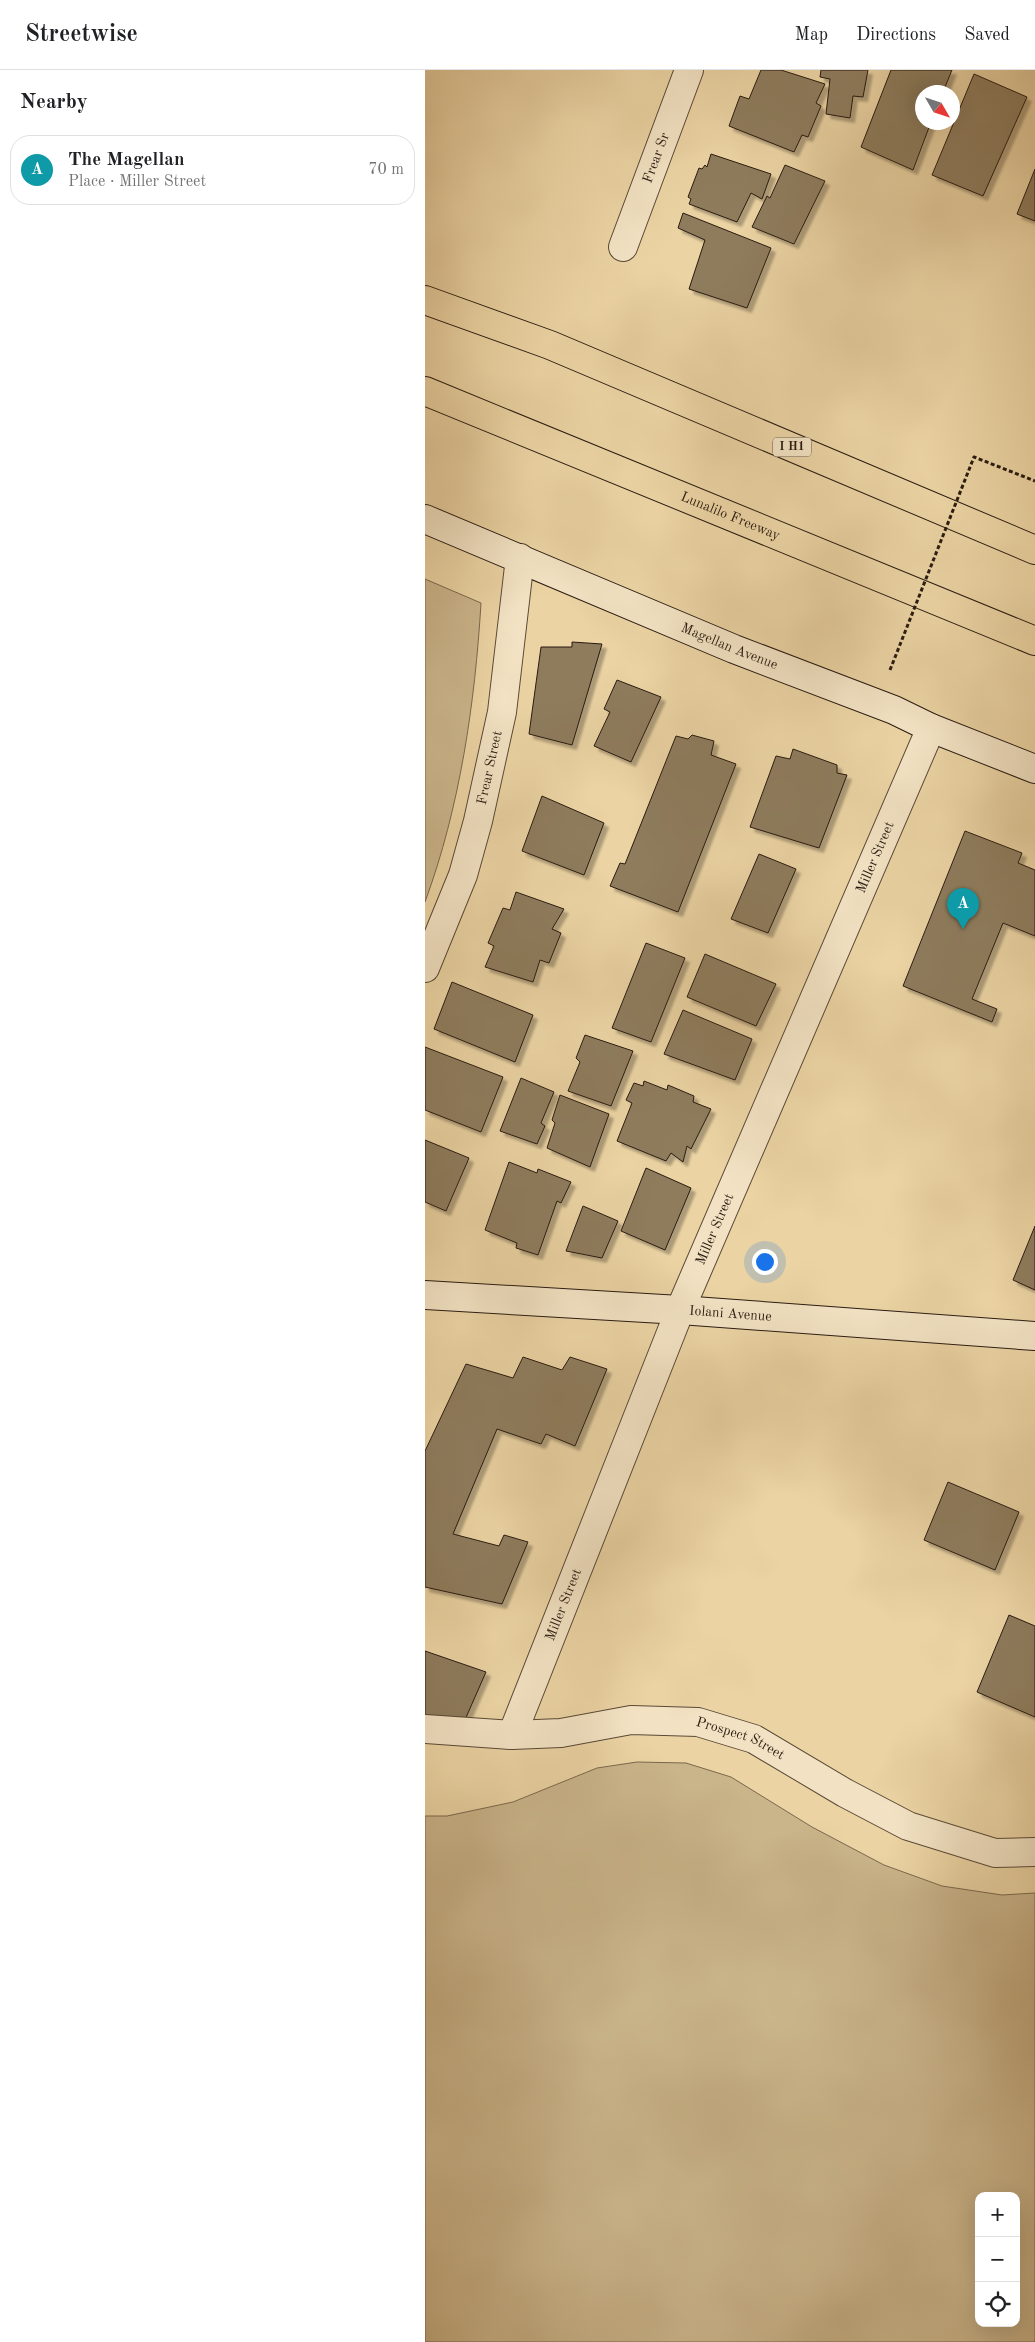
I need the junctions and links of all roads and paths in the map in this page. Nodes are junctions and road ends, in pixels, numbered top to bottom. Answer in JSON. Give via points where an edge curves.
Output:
{"nodes":[{"id":1,"x":689,"y":70,"type":"edge"},
{"id":2,"x":623,"y":247,"type":"dead end"},
{"id":3,"x":425,"y":280,"type":"edge"},
{"id":4,"x":425,"y":300,"type":"edge"},
{"id":5,"x":550,"y":344,"type":"junction"},
{"id":6,"x":425,"y":391,"type":"edge"},
{"id":7,"x":1035,"y":481,"type":"edge"},
{"id":8,"x":425,"y":519,"type":"edge"},
{"id":9,"x":1035,"y":550,"type":"edge"},
{"id":10,"x":521,"y":558,"type":"junction"},
{"id":11,"x":1035,"y":641,"type":"edge"},
{"id":12,"x":889,"y":670,"type":"dead end"},
{"id":13,"x":931,"y":728,"type":"junction"},
{"id":14,"x":1035,"y":769,"type":"edge"},
{"id":15,"x":425,"y":968,"type":"edge"},
{"id":16,"x":425,"y":1295,"type":"edge"},
{"id":17,"x":680,"y":1310,"type":"junction"},
{"id":18,"x":1035,"y":1336,"type":"edge"},
{"id":19,"x":425,"y":1730,"type":"edge"},
{"id":20,"x":512,"y":1735,"type":"junction"},
{"id":21,"x":1035,"y":1852,"type":"edge"}],
"edges":[{"from":1,"to":2,"type":"street","name":"Frear Sr"},
{"from":3,"to":5,"type":"highway"},
{"from":4,"to":5,"type":"highway","number":"I H1"},
{"from":5,"to":9,"type":"highway","number":"I H1"},
{"from":6,"to":11,"type":"highway","name":"Lunalilo Freeway"},
{"from":7,"to":12,"type":"path","bridge":true,"via":[[974,457]]},
{"from":8,"to":10,"type":"street","name":"Magellan Avenue"},
{"from":10,"to":13,"type":"street","name":"Magellan Avenue"},
{"from":10,"to":15,"type":"street","name":"Frear Street","via":[[502,712],[478,821],[463,875]]},
{"from":13,"to":14,"type":"street","name":"Magellan Avenue"},
{"from":13,"to":17,"type":"street","name":"Miller Street"},
{"from":16,"to":17,"type":"street","name":"Iolani Avenue"},
{"from":17,"to":18,"type":"street","name":"Iolani Avenue"},
{"from":17,"to":20,"type":"street","name":"Miller Street"},
{"from":19,"to":20,"type":"street","name":"Prospect Street"},
{"from":20,"to":21,"type":"street","name":"Prospect Street","via":[[561,1733],[631,1720],[698,1722],[754,1739],[908,1826],[995,1853]]}]}
